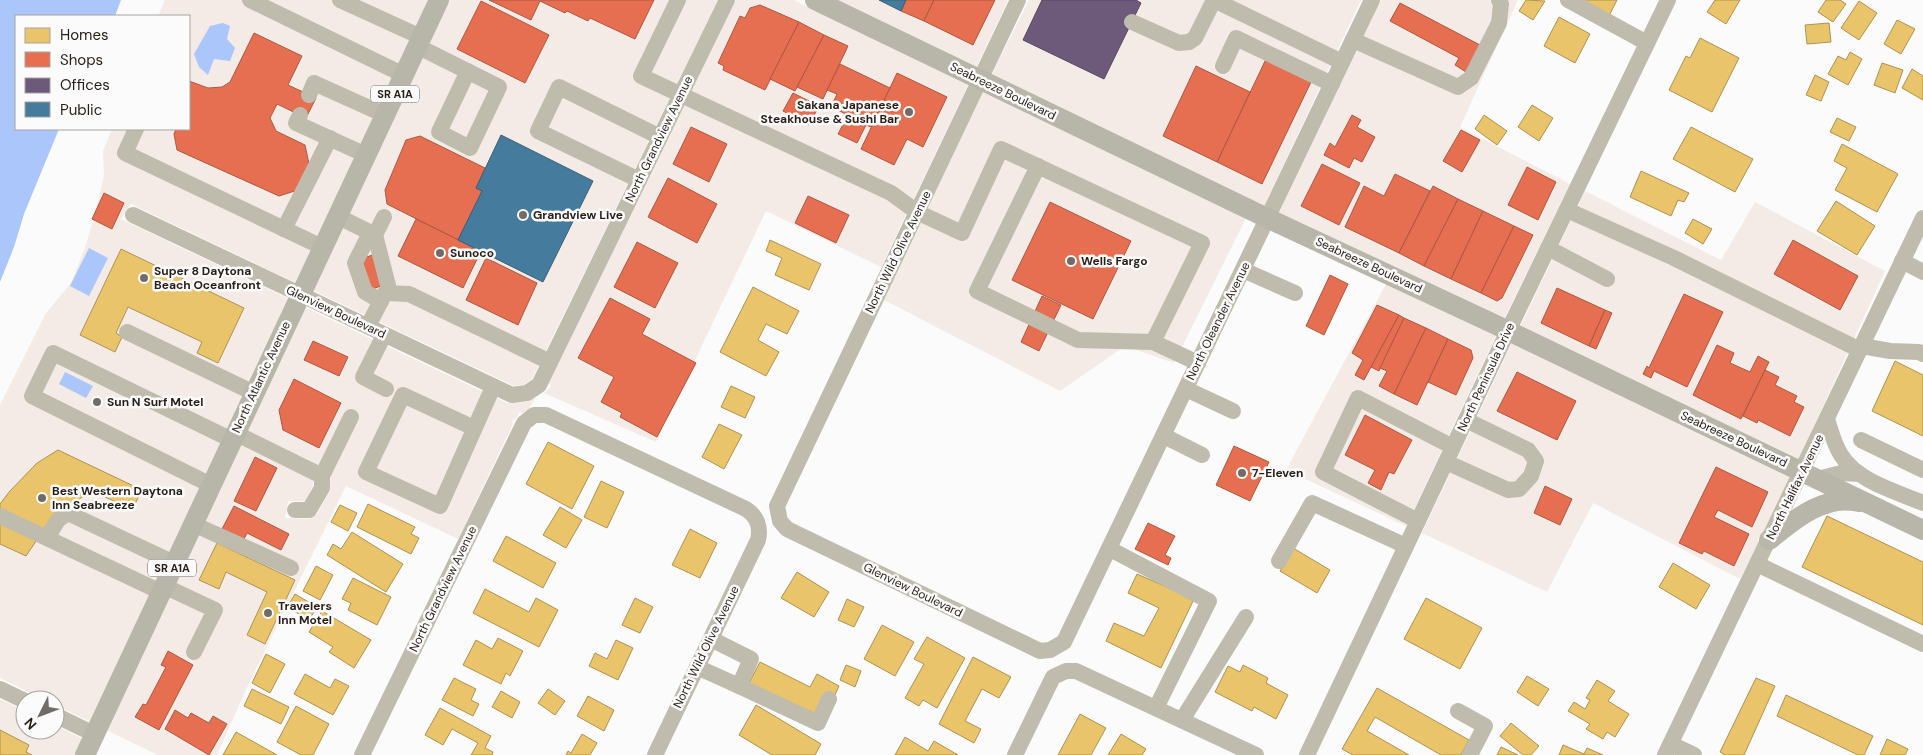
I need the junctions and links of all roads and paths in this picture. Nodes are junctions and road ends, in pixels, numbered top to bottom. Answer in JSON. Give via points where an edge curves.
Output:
{"nodes":[{"id":1,"x":250,"y":0,"type":"edge"},
{"id":2,"x":340,"y":0,"type":"edge"},
{"id":3,"x":439,"y":0,"type":"edge"},
{"id":4,"x":678,"y":0,"type":"edge"},
{"id":5,"x":727,"y":0,"type":"edge"},
{"id":6,"x":815,"y":0,"type":"edge"},
{"id":7,"x":1018,"y":0,"type":"edge"},
{"id":8,"x":1214,"y":0,"type":"edge"},
{"id":9,"x":1372,"y":0,"type":"edge"},
{"id":10,"x":1499,"y":0,"type":"edge"},
{"id":11,"x":1568,"y":0,"type":"edge"},
{"id":12,"x":1668,"y":0,"type":"edge"},
{"id":13,"x":1132,"y":22,"type":"dead end"},
{"id":14,"x":1353,"y":40,"type":"junction"},
{"id":15,"x":419,"y":42,"type":"junction"},
{"id":16,"x":1647,"y":44,"type":"junction"},
{"id":17,"x":1342,"y":62,"type":"junction"},
{"id":18,"x":1223,"y":66,"type":"dead end"},
{"id":19,"x":468,"y":71,"type":"junction"},
{"id":20,"x":404,"y":75,"type":"junction"},
{"id":21,"x":980,"y":80,"type":"junction"},
{"id":22,"x":1332,"y":84,"type":"junction"},
{"id":23,"x":309,"y":95,"type":"dead end"},
{"id":24,"x":681,"y":95,"type":"junction"},
{"id":25,"x":300,"y":115,"type":"dead end"},
{"id":26,"x":384,"y":115,"type":"junction"},
{"id":27,"x":136,"y":130,"type":"edge"},
{"id":28,"x":660,"y":137,"type":"junction"},
{"id":29,"x":330,"y":138,"type":"junction"},
{"id":30,"x":366,"y":155,"type":"junction"},
{"id":31,"x":1038,"y":166,"type":"junction"},
{"id":32,"x":639,"y":180,"type":"junction"},
{"id":33,"x":1567,"y":210,"type":"junction"},
{"id":34,"x":917,"y":212,"type":"junction"},
{"id":35,"x":133,"y":215,"type":"dead end"},
{"id":36,"x":337,"y":216,"type":"junction"},
{"id":37,"x":384,"y":217,"type":"dead end"},
{"id":38,"x":1268,"y":218,"type":"junction"},
{"id":39,"x":1923,"y":218,"type":"edge"},
{"id":40,"x":284,"y":229,"type":"junction"},
{"id":41,"x":373,"y":234,"type":"junction"},
{"id":42,"x":322,"y":248,"type":"junction"},
{"id":43,"x":1548,"y":248,"type":"junction"},
{"id":44,"x":1902,"y":262,"type":"junction"},
{"id":45,"x":1243,"y":270,"type":"junction"},
{"id":46,"x":1923,"y":272,"type":"edge"},
{"id":47,"x":1607,"y":279,"type":"dead end"},
{"id":48,"x":1294,"y":293,"type":"dead end"},
{"id":49,"x":300,"y":294,"type":"junction"},
{"id":50,"x":386,"y":297,"type":"junction"},
{"id":51,"x":368,"y":326,"type":"junction"},
{"id":52,"x":1508,"y":331,"type":"junction"},
{"id":53,"x":127,"y":332,"type":"dead end"},
{"id":54,"x":384,"y":334,"type":"junction"},
{"id":55,"x":1153,"y":342,"type":"junction"},
{"id":56,"x":1861,"y":348,"type":"junction"},
{"id":57,"x":1923,"y":354,"type":"edge"},
{"id":58,"x":550,"y":362,"type":"junction"},
{"id":59,"x":1198,"y":363,"type":"junction"},
{"id":60,"x":539,"y":385,"type":"joint"},
{"id":61,"x":493,"y":387,"type":"junction"},
{"id":62,"x":386,"y":389,"type":"dead end"},
{"id":63,"x":1186,"y":389,"type":"junction"},
{"id":64,"x":254,"y":394,"type":"junction"},
{"id":65,"x":1232,"y":411,"type":"dead end"},
{"id":66,"x":351,"y":417,"type":"dead end"},
{"id":67,"x":1827,"y":419,"type":"junction"},
{"id":68,"x":1466,"y":420,"type":"junction"},
{"id":69,"x":524,"y":423,"type":"joint"},
{"id":70,"x":474,"y":428,"type":"junction"},
{"id":71,"x":1164,"y":436,"type":"junction"},
{"id":72,"x":234,"y":437,"type":"junction"},
{"id":73,"x":1861,"y":440,"type":"dead end"},
{"id":74,"x":1453,"y":447,"type":"junction"},
{"id":75,"x":1202,"y":455,"type":"dead end"},
{"id":76,"x":1446,"y":462,"type":"junction"},
{"id":77,"x":1923,"y":470,"type":"edge"},
{"id":78,"x":1860,"y":474,"type":"junction"},
{"id":79,"x":1810,"y":475,"type":"junction"},
{"id":80,"x":322,"y":476,"type":"junction"},
{"id":81,"x":211,"y":485,"type":"junction"},
{"id":82,"x":1867,"y":502,"type":"junction"},
{"id":83,"x":777,"y":503,"type":"joint"},
{"id":84,"x":1923,"y":503,"type":"edge"},
{"id":85,"x":295,"y":510,"type":"dead end"},
{"id":86,"x":0,"y":516,"type":"edge"},
{"id":87,"x":1418,"y":521,"type":"junction"},
{"id":88,"x":193,"y":524,"type":"junction"},
{"id":89,"x":1917,"y":524,"type":"edge"},
{"id":90,"x":47,"y":538,"type":"junction"},
{"id":91,"x":1769,"y":540,"type":"junction"},
{"id":92,"x":1406,"y":546,"type":"junction"},
{"id":93,"x":1110,"y":549,"type":"junction"},
{"id":94,"x":1279,"y":561,"type":"dead end"},
{"id":95,"x":174,"y":563,"type":"junction"},
{"id":96,"x":1757,"y":564,"type":"junction"},
{"id":97,"x":291,"y":568,"type":"dead end"},
{"id":98,"x":162,"y":589,"type":"junction"},
{"id":99,"x":1246,"y":617,"type":"dead end"},
{"id":100,"x":710,"y":639,"type":"junction"},
{"id":101,"x":1064,"y":642,"type":"joint"},
{"id":102,"x":1923,"y":644,"type":"edge"},
{"id":103,"x":194,"y":652,"type":"dead end"},
{"id":104,"x":697,"y":667,"type":"junction"},
{"id":105,"x":739,"y":686,"type":"junction"},
{"id":106,"x":0,"y":688,"type":"edge"},
{"id":107,"x":15,"y":696,"type":"edge"},
{"id":108,"x":829,"y":698,"type":"dead end"},
{"id":109,"x":1156,"y":708,"type":"junction"},
{"id":110,"x":1458,"y":711,"type":"dead end"},
{"id":111,"x":65,"y":720,"type":"edge"},
{"id":112,"x":1182,"y":720,"type":"junction"},
{"id":113,"x":94,"y":734,"type":"junction"},
{"id":114,"x":1668,"y":749,"type":"edge"},
{"id":115,"x":85,"y":755,"type":"edge"},
{"id":116,"x":362,"y":755,"type":"edge"},
{"id":117,"x":655,"y":755,"type":"edge"},
{"id":118,"x":1015,"y":755,"type":"edge"},
{"id":119,"x":1256,"y":755,"type":"edge"},
{"id":120,"x":1307,"y":755,"type":"edge"},
{"id":121,"x":1470,"y":755,"type":"edge"},
{"id":122,"x":1694,"y":755,"type":"edge"}],
"edges":[{"from":1,"to":20,"type":"street"},
{"from":2,"to":15,"type":"street","via":[[385,21]]},
{"from":3,"to":15,"type":"main road","name":"North Atlantic Avenue","number":"SR A1A"},
{"from":4,"to":24,"type":"street","via":[[641,76]]},
{"from":5,"to":24,"type":"street","name":"North Grandview Avenue"},
{"from":6,"to":21,"type":"main road","name":"Seabreeze Boulevard"},
{"from":7,"to":21,"type":"street","name":"North Wild Olive Avenue"},
{"from":8,"to":13,"type":"street","via":[[1195,38],[1189,42],[1179,43]]},
{"from":8,"to":17,"type":"street"},
{"from":9,"to":14,"type":"street","name":"North Oleander Avenue"},
{"from":10,"to":14,"type":"street","via":[[1499,23],[1471,78],[1458,87]]},
{"from":11,"to":16,"type":"street"},
{"from":12,"to":16,"type":"street","name":"North Peninsula Drive"},
{"from":14,"to":17,"type":"street","name":"North Oleander Avenue"},
{"from":15,"to":19,"type":"street"},
{"from":15,"to":20,"type":"main road","name":"North Atlantic Avenue","number":"SR A1A"},
{"from":16,"to":33,"type":"street","name":"North Peninsula Drive"},
{"from":17,"to":22,"type":"street","name":"North Oleander Avenue"},
{"from":18,"to":22,"type":"street","via":[[1236,38]]},
{"from":19,"to":19,"type":"street","via":[[499,87],[470,148],[438,132]]},
{"from":20,"to":26,"type":"main road","name":"North Atlantic Avenue","number":"SR A1A"},
{"from":21,"to":34,"type":"street","name":"North Wild Olive Avenue"},
{"from":21,"to":38,"type":"main road","name":"Seabreeze Boulevard"},
{"from":22,"to":38,"type":"street","name":"North Oleander Avenue"},
{"from":23,"to":26,"type":"street","via":[[314,83]]},
{"from":24,"to":28,"type":"street","name":"North Grandview Avenue"},
{"from":24,"to":34,"type":"street","via":[[891,193]]},
{"from":25,"to":29,"type":"street","via":[[296,123]]},
{"from":26,"to":30,"type":"main road","name":"North Atlantic Avenue","number":"SR A1A"},
{"from":27,"to":40,"type":"street","via":[[125,153]]},
{"from":28,"to":32,"type":"street","name":"North Grandview Avenue"},
{"from":28,"to":32,"type":"street","via":[[559,87],[538,131]]},
{"from":29,"to":30,"type":"street"},
{"from":29,"to":40,"type":"street"},
{"from":30,"to":36,"type":"main road","name":"North Atlantic Avenue","number":"SR A1A"},
{"from":31,"to":34,"type":"street","via":[[1001,149],[962,233]]},
{"from":31,"to":55,"type":"street","via":[[1202,243]]},
{"from":31,"to":55,"type":"street","via":[[977,291],[1078,340]]},
{"from":32,"to":58,"type":"street","name":"North Grandview Avenue"},
{"from":33,"to":43,"type":"street","name":"North Peninsula Drive"},
{"from":33,"to":56,"type":"street"},
{"from":34,"to":83,"type":"street","name":"North Wild Olive Avenue"},
{"from":35,"to":49,"type":"street","name":"Glenview Boulevard"},
{"from":36,"to":41,"type":"street"},
{"from":36,"to":42,"type":"main road","name":"North Atlantic Avenue","number":"SR A1A"},
{"from":37,"to":41,"type":"street"},
{"from":38,"to":45,"type":"street","name":"North Oleander Avenue"},
{"from":38,"to":52,"type":"main road","name":"Seabreeze Boulevard"},
{"from":39,"to":44,"type":"street","name":"North Halifax Avenue"},
{"from":40,"to":42,"type":"street"},
{"from":41,"to":50,"type":"street"},
{"from":41,"to":50,"type":"street","via":[[355,263],[364,292]]},
{"from":42,"to":49,"type":"main road","name":"North Atlantic Avenue","number":"SR A1A"},
{"from":43,"to":47,"type":"street"},
{"from":43,"to":52,"type":"street","name":"North Peninsula Drive"},
{"from":44,"to":46,"type":"street"},
{"from":44,"to":56,"type":"street","name":"North Halifax Avenue"},
{"from":45,"to":48,"type":"street"},
{"from":45,"to":59,"type":"street","name":"North Oleander Avenue"},
{"from":49,"to":51,"type":"street","name":"Glenview Boulevard"},
{"from":49,"to":64,"type":"main road","name":"North Atlantic Avenue","number":"SR A1A"},
{"from":50,"to":51,"type":"street"},
{"from":50,"to":58,"type":"street","via":[[409,294]]},
{"from":51,"to":54,"type":"street","name":"Glenview Boulevard"},
{"from":52,"to":68,"type":"street","name":"North Peninsula Drive"},
{"from":52,"to":79,"type":"main road","name":"Seabreeze Boulevard"},
{"from":53,"to":64,"type":"street"},
{"from":54,"to":61,"type":"street","name":"Glenview Boulevard"},
{"from":54,"to":62,"type":"street","via":[[363,377]]},
{"from":55,"to":59,"type":"street"},
{"from":56,"to":57,"type":"street"},
{"from":56,"to":67,"type":"street","name":"North Halifax Avenue"},
{"from":58,"to":60,"type":"street","name":"North Grandview Avenue"},
{"from":59,"to":63,"type":"street","name":"North Oleander Avenue"},
{"from":60,"to":61,"type":"street","name":"Glenview Boulevard","via":[[527,393],[512,395]]},
{"from":61,"to":70,"type":"street"},
{"from":63,"to":65,"type":"street"},
{"from":63,"to":71,"type":"street","name":"North Oleander Avenue"},
{"from":64,"to":72,"type":"main road","name":"North Atlantic Avenue","number":"SR A1A"},
{"from":66,"to":80,"type":"street"},
{"from":67,"to":78,"type":"street","via":[[1840,454]]},
{"from":67,"to":79,"type":"street","name":"North Halifax Avenue"},
{"from":68,"to":74,"type":"street","name":"North Peninsula Drive"},
{"from":68,"to":76,"type":"street","via":[[1528,450],[1536,461],[1531,476],[1519,489],[1508,490]]},
{"from":69,"to":100,"type":"street","name":"North Wild Olive Avenue","via":[[534,415],[546,415],[746,509],[754,516],[758,522],[758,540]]},
{"from":69,"to":116,"type":"street","name":"North Grandview Avenue"},
{"from":70,"to":70,"type":"street","via":[[440,506],[366,472],[403,394]]},
{"from":71,"to":75,"type":"street"},
{"from":71,"to":93,"type":"street","name":"North Oleander Avenue"},
{"from":72,"to":80,"type":"street"},
{"from":72,"to":81,"type":"main road","name":"North Atlantic Avenue","number":"SR A1A"},
{"from":72,"to":81,"type":"street","via":[[53,353],[32,396]]},
{"from":73,"to":77,"type":"street"},
{"from":74,"to":76,"type":"street","name":"North Peninsula Drive"},
{"from":74,"to":87,"type":"street","via":[[1358,398],[1323,472]]},
{"from":76,"to":87,"type":"street","name":"North Peninsula Drive"},
{"from":78,"to":79,"type":"street"},
{"from":78,"to":84,"type":"street"},
{"from":79,"to":82,"type":"main road","name":"Seabreeze Boulevard"},
{"from":79,"to":91,"type":"street","name":"North Halifax Avenue"},
{"from":80,"to":85,"type":"street","via":[[322,488],[309,510]]},
{"from":81,"to":88,"type":"main road","name":"North Atlantic Avenue","number":"SR A1A"},
{"from":82,"to":89,"type":"main road","name":"Seabreeze Boulevard"},
{"from":82,"to":91,"type":"main road","via":[[1838,501],[1816,507]]},
{"from":83,"to":101,"type":"street","name":"Glenview Boulevard","via":[[780,521],[787,529],[1040,652]]},
{"from":86,"to":90,"type":"street"},
{"from":87,"to":92,"type":"street","name":"North Peninsula Drive"},
{"from":88,"to":95,"type":"main road","name":"North Atlantic Avenue","number":"SR A1A"},
{"from":88,"to":97,"type":"street"},
{"from":90,"to":95,"type":"street","via":[[58,520],[68,513]]},
{"from":90,"to":98,"type":"street"},
{"from":91,"to":96,"type":"street","name":"North Halifax Avenue"},
{"from":92,"to":94,"type":"street","via":[[1312,503]]},
{"from":92,"to":120,"type":"street","name":"North Peninsula Drive"},
{"from":93,"to":101,"type":"street","name":"North Oleander Avenue"},
{"from":93,"to":109,"type":"street","via":[[1209,600]]},
{"from":95,"to":98,"type":"main road","name":"North Atlantic Avenue","number":"SR A1A"},
{"from":96,"to":102,"type":"street"},
{"from":96,"to":114,"type":"street","name":"North Halifax Avenue"},
{"from":98,"to":103,"type":"street","via":[[215,610]]},
{"from":98,"to":113,"type":"main road","name":"North Atlantic Avenue","number":"SR A1A"},
{"from":99,"to":112,"type":"street"},
{"from":100,"to":104,"type":"street","name":"North Wild Olive Avenue"},
{"from":100,"to":105,"type":"street","via":[[751,659]]},
{"from":104,"to":105,"type":"street"},
{"from":104,"to":117,"type":"street","name":"North Wild Olive Avenue"},
{"from":105,"to":108,"type":"street","via":[[818,723]]},
{"from":106,"to":107,"type":"street"},
{"from":109,"to":112,"type":"street"},
{"from":109,"to":118,"type":"street","via":[[1076,671],[1066,671],[1053,677]]},
{"from":110,"to":121,"type":"street","via":[[1485,726]]},
{"from":111,"to":113,"type":"street"},
{"from":112,"to":119,"type":"street"},
{"from":113,"to":115,"type":"main road","name":"North Atlantic Avenue","number":"SR A1A"},
{"from":114,"to":122,"type":"street"}]}
